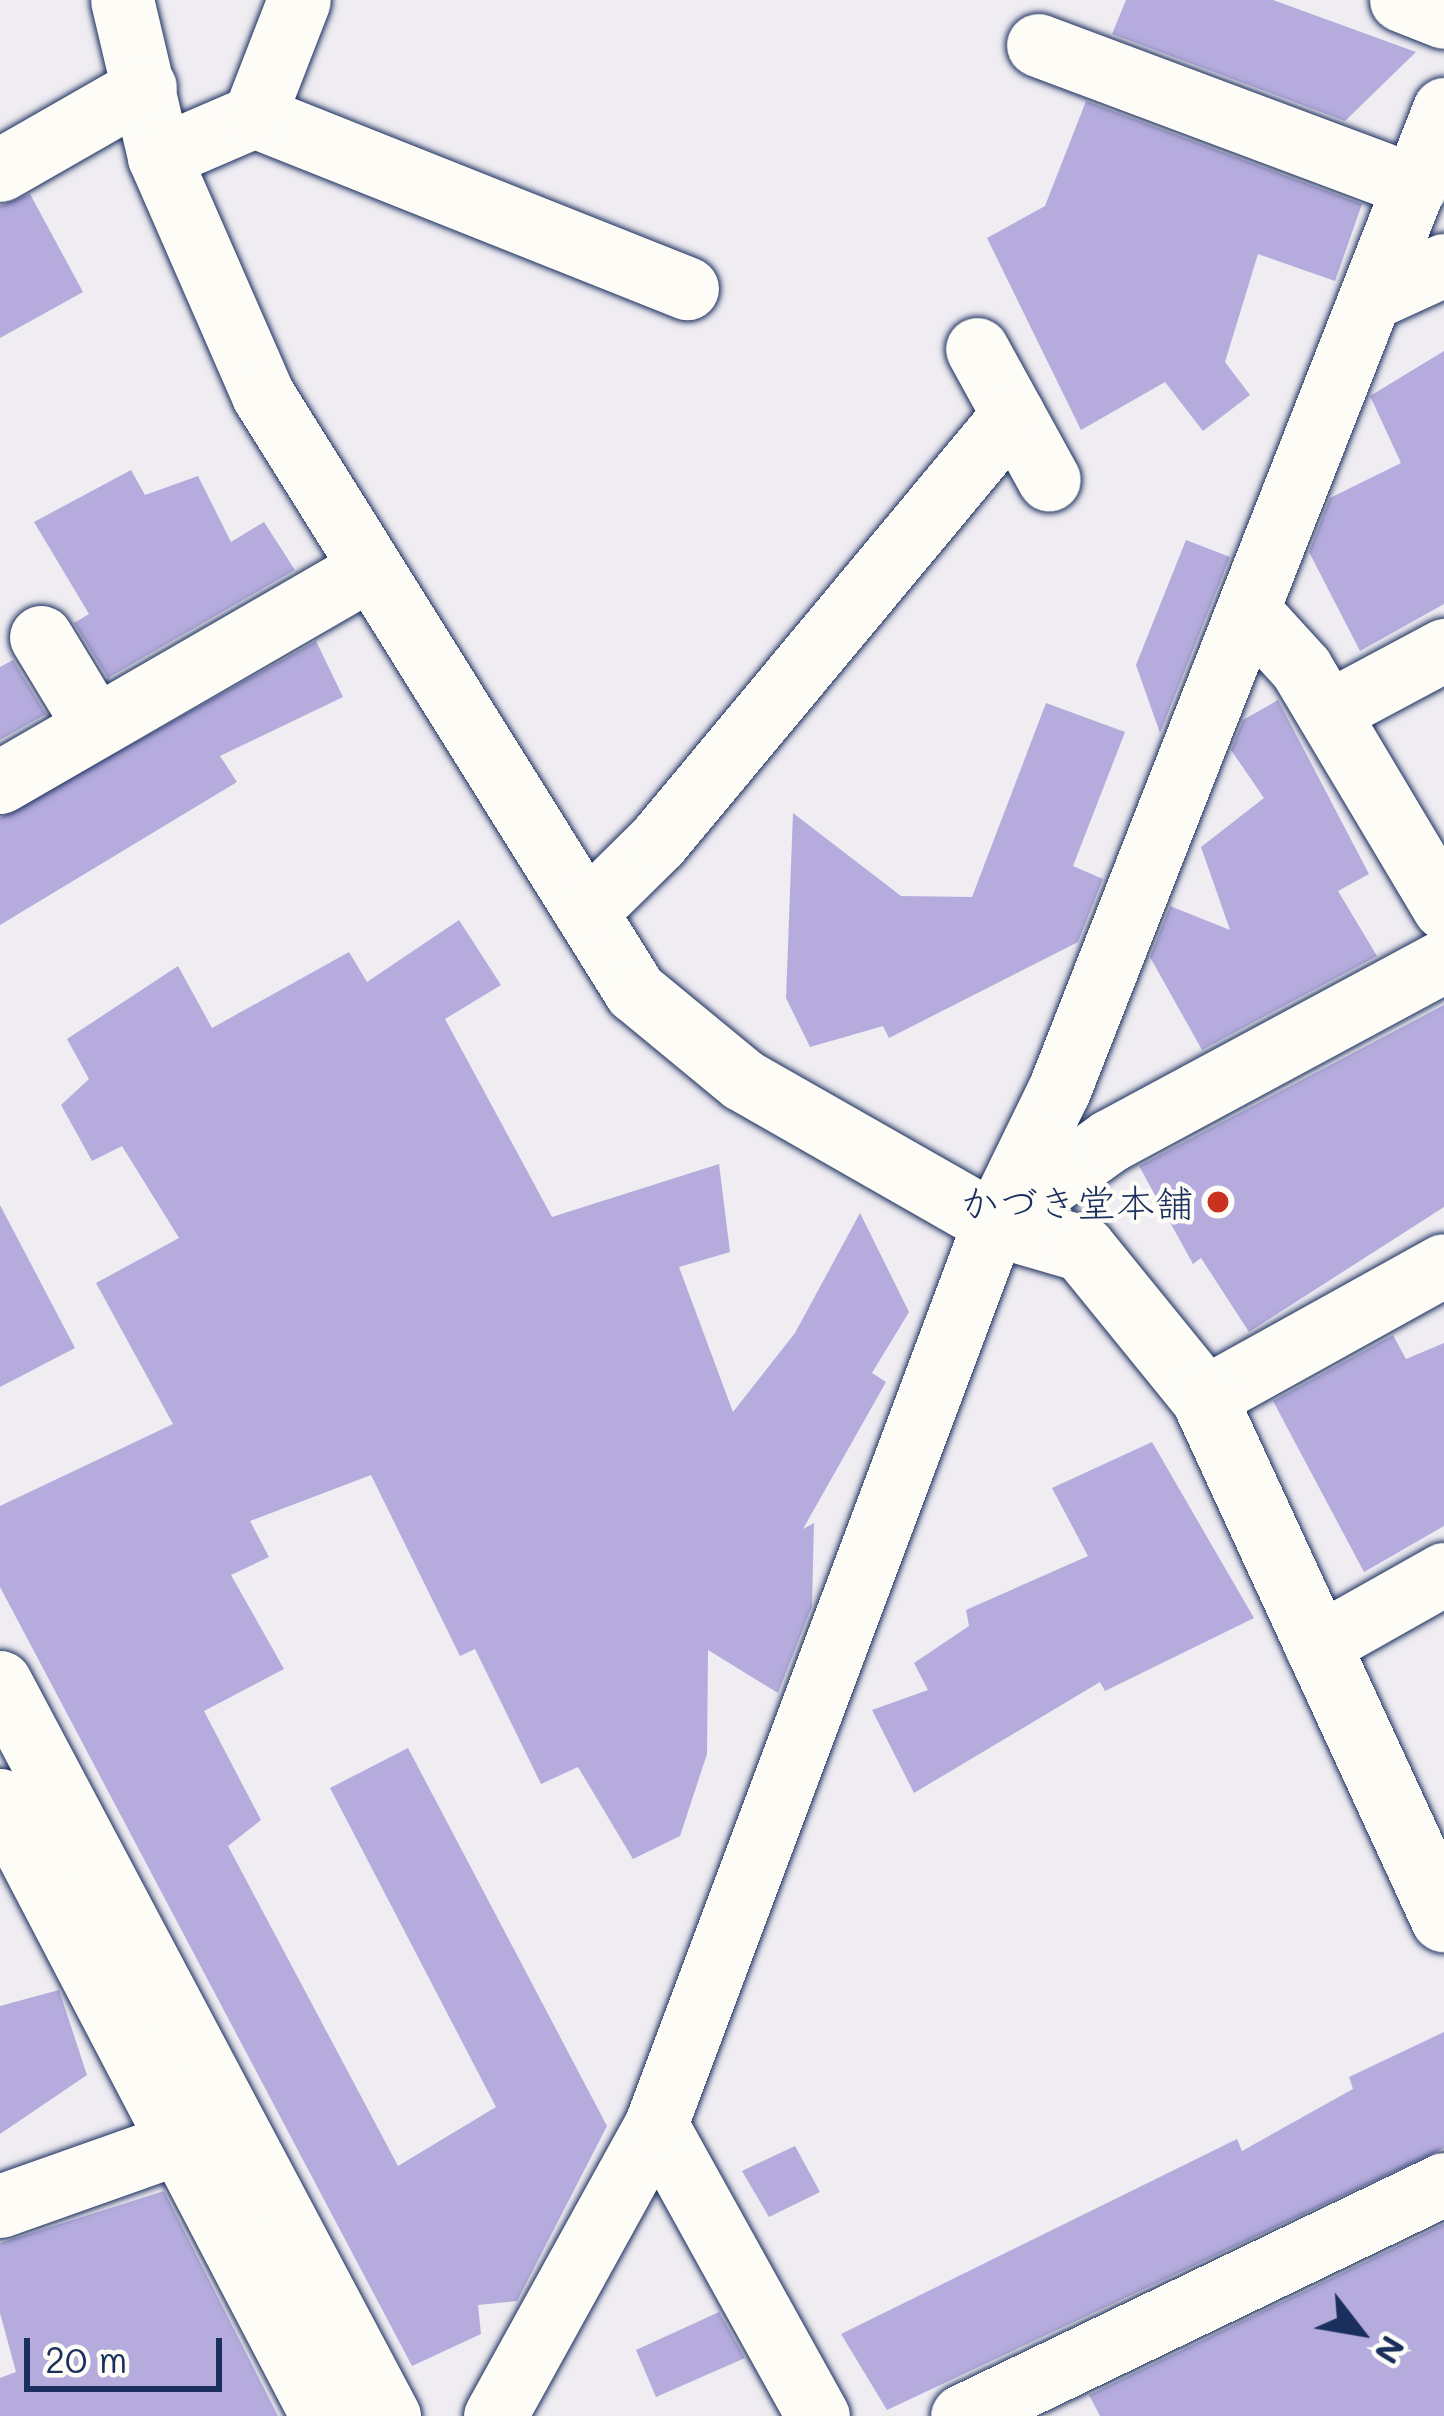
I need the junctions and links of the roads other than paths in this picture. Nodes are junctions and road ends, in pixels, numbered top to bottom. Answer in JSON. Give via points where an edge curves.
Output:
{"nodes":[{"id":1,"x":122,"y":0,"type":"edge"},
{"id":2,"x":299,"y":0,"type":"edge"},
{"id":3,"x":1401,"y":0,"type":"edge"},
{"id":4,"x":1444,"y":17,"type":"edge"},
{"id":5,"x":1038,"y":46,"type":"dead end"},
{"id":6,"x":145,"y":87,"type":"junction"},
{"id":7,"x":1444,"y":110,"type":"edge"},
{"id":8,"x":254,"y":116,"type":"junction"},
{"id":9,"x":159,"y":157,"type":"junction"},
{"id":10,"x":0,"y":170,"type":"edge"},
{"id":11,"x":1416,"y":186,"type":"junction"},
{"id":12,"x":1444,"y":265,"type":"edge"},
{"id":13,"x":687,"y":288,"type":"dead end"},
{"id":14,"x":1374,"y":297,"type":"junction"},
{"id":15,"x":977,"y":349,"type":"dead end"},
{"id":16,"x":1013,"y":414,"type":"junction"},
{"id":17,"x":1049,"y":480,"type":"dead end"},
{"id":18,"x":370,"y":568,"type":"junction"},
{"id":19,"x":1249,"y":611,"type":"junction"},
{"id":20,"x":41,"y":637,"type":"dead end"},
{"id":21,"x":1444,"y":650,"type":"edge"},
{"id":22,"x":1328,"y":712,"type":"junction"},
{"id":23,"x":95,"y":726,"type":"junction"},
{"id":24,"x":0,"y":782,"type":"edge"},
{"id":25,"x":1444,"y":908,"type":"edge"},
{"id":26,"x":586,"y":912,"type":"junction"},
{"id":27,"x":1444,"y":961,"type":"edge"},
{"id":28,"x":994,"y":1223,"type":"junction"},
{"id":29,"x":1444,"y":1265,"type":"edge"},
{"id":30,"x":1204,"y":1398,"type":"junction"},
{"id":31,"x":1444,"y":1574,"type":"edge"},
{"id":32,"x":1316,"y":1646,"type":"junction"},
{"id":33,"x":0,"y":1682,"type":"edge"},
{"id":34,"x":0,"y":1800,"type":"edge"},
{"id":35,"x":1440,"y":1900,"type":"edge"},
{"id":36,"x":91,"y":1912,"type":"junction"},
{"id":37,"x":656,"y":2124,"type":"junction"},
{"id":38,"x":181,"y":2142,"type":"junction"},
{"id":39,"x":1444,"y":2184,"type":"edge"},
{"id":40,"x":0,"y":2206,"type":"edge"},
{"id":41,"x":1034,"y":2400,"type":"edge"},
{"id":42,"x":322,"y":2416,"type":"edge"},
{"id":43,"x":389,"y":2416,"type":"edge"},
{"id":44,"x":495,"y":2416,"type":"edge"},
{"id":45,"x":818,"y":2416,"type":"edge"},
{"id":46,"x":962,"y":2416,"type":"edge"}],
"edges":[{"from":1,"to":6,"type":"street"},
{"from":2,"to":8,"type":"street"},
{"from":3,"to":4,"type":"street"},
{"from":5,"to":11,"type":"street"},
{"from":6,"to":9,"type":"street"},
{"from":6,"to":10,"type":"street"},
{"from":7,"to":11,"type":"street"},
{"from":8,"to":9,"type":"street"},
{"from":8,"to":13,"type":"street"},
{"from":9,"to":18,"type":"street","via":[[262,395]]},
{"from":11,"to":14,"type":"street"},
{"from":12,"to":14,"type":"street"},
{"from":14,"to":19,"type":"street"},
{"from":15,"to":16,"type":"street"},
{"from":16,"to":17,"type":"street"},
{"from":16,"to":26,"type":"street"},
{"from":18,"to":23,"type":"street"},
{"from":18,"to":26,"type":"street"},
{"from":19,"to":22,"type":"street"},
{"from":19,"to":28,"type":"street","via":[[1059,1090]]},
{"from":20,"to":23,"type":"street"},
{"from":21,"to":22,"type":"street"},
{"from":22,"to":25,"type":"street"},
{"from":23,"to":24,"type":"street"},
{"from":26,"to":28,"type":"street","via":[[634,991],[742,1080]]},
{"from":27,"to":28,"type":"street","via":[[1111,1140]]},
{"from":28,"to":30,"type":"street","via":[[1083,1249]]},
{"from":28,"to":37,"type":"street"},
{"from":29,"to":30,"type":"street"},
{"from":30,"to":32,"type":"street"},
{"from":31,"to":32,"type":"street"},
{"from":32,"to":35,"type":"street"},
{"from":33,"to":36,"type":"street"},
{"from":34,"to":36,"type":"street"},
{"from":36,"to":38,"type":"street"},
{"from":36,"to":43,"type":"street"},
{"from":37,"to":44,"type":"street"},
{"from":37,"to":45,"type":"street"},
{"from":38,"to":40,"type":"street"},
{"from":38,"to":42,"type":"street"},
{"from":39,"to":41,"type":"street"},
{"from":41,"to":46,"type":"street"}]}
